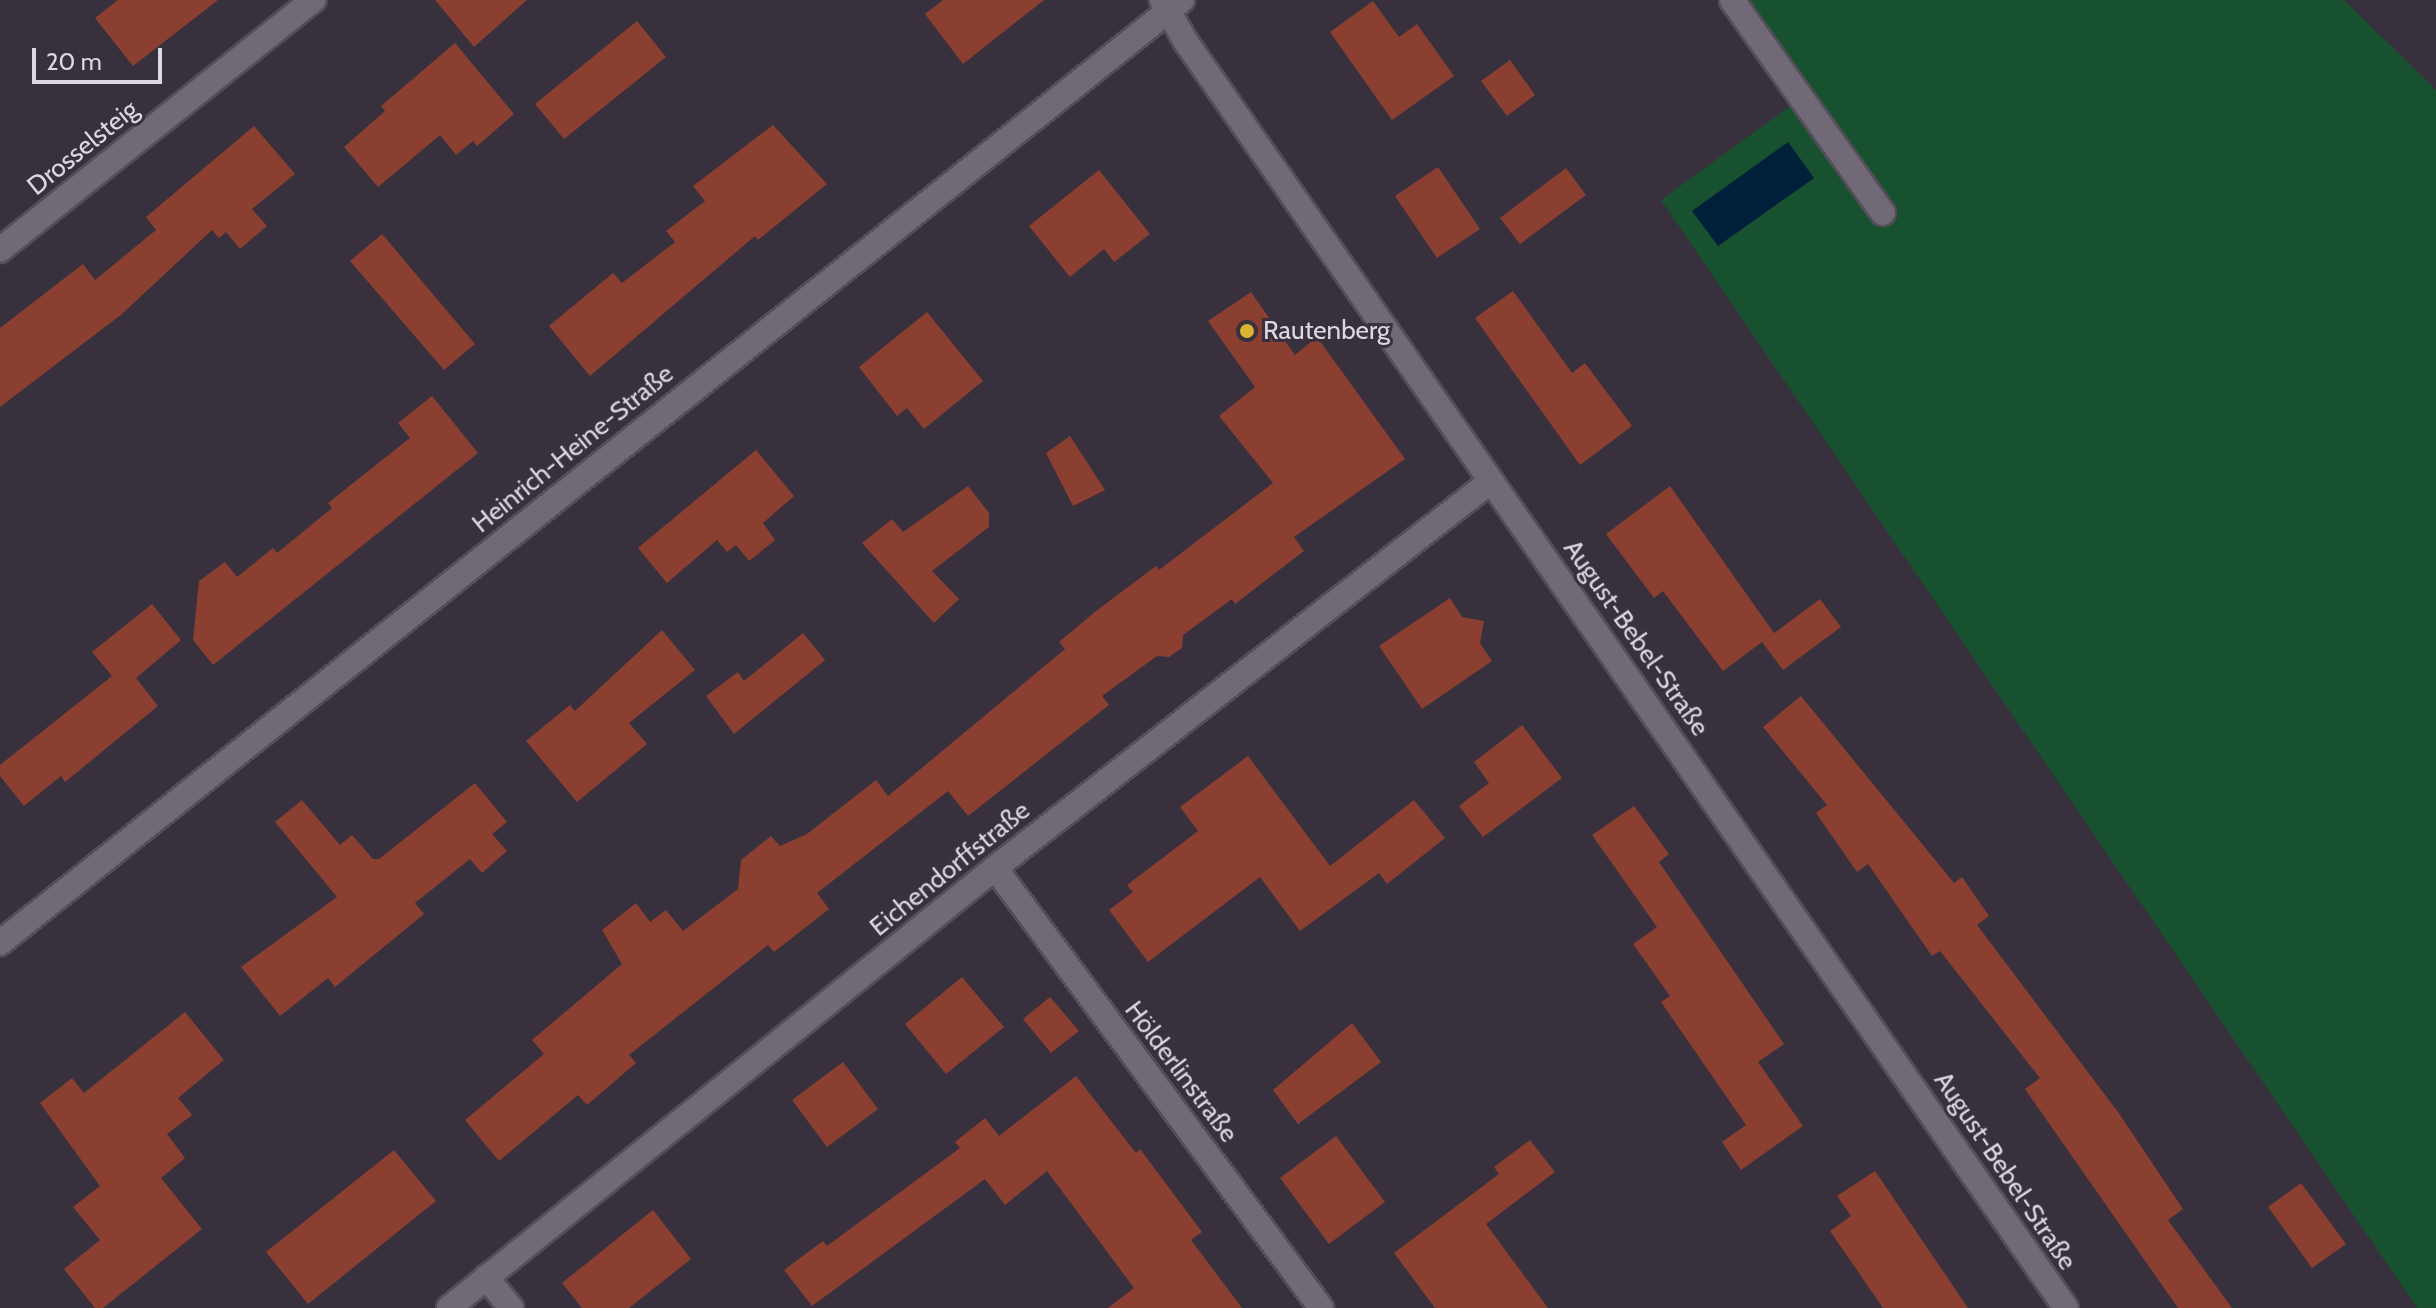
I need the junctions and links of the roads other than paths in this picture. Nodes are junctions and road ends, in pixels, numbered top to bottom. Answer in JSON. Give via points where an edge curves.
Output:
{"nodes":[{"id":1,"x":313,"y":0,"type":"edge"},
{"id":2,"x":1732,"y":0,"type":"edge"},
{"id":3,"x":1171,"y":4,"type":"edge"},
{"id":4,"x":1883,"y":213,"type":"dead end"},
{"id":5,"x":0,"y":250,"type":"edge"},
{"id":6,"x":1491,"y":481,"type":"junction"},
{"id":7,"x":995,"y":868,"type":"junction"},
{"id":8,"x":0,"y":943,"type":"edge"},
{"id":9,"x":486,"y":1277,"type":"junction"},
{"id":10,"x":449,"y":1308,"type":"edge"},
{"id":11,"x":511,"y":1308,"type":"edge"},
{"id":12,"x":1321,"y":1308,"type":"edge"},
{"id":13,"x":2066,"y":1308,"type":"edge"}],
"edges":[{"from":1,"to":5,"type":"street","name":"Drosselsteig"},
{"from":2,"to":4,"type":"street"},
{"from":3,"to":6,"type":"street","name":"August-Bebel-Straße"},
{"from":3,"to":8,"type":"street","name":"Heinrich-Heine-Straße"},
{"from":6,"to":7,"type":"street","name":"Eichendorffstraße"},
{"from":6,"to":13,"type":"street","name":"August-Bebel-Straße"},
{"from":7,"to":9,"type":"street","name":"Eichendorffstraße"},
{"from":7,"to":12,"type":"street","name":"Hölderlinstraße"},
{"from":9,"to":10,"type":"street","name":"Eichendorffstraße"},
{"from":9,"to":11,"type":"street"}]}
